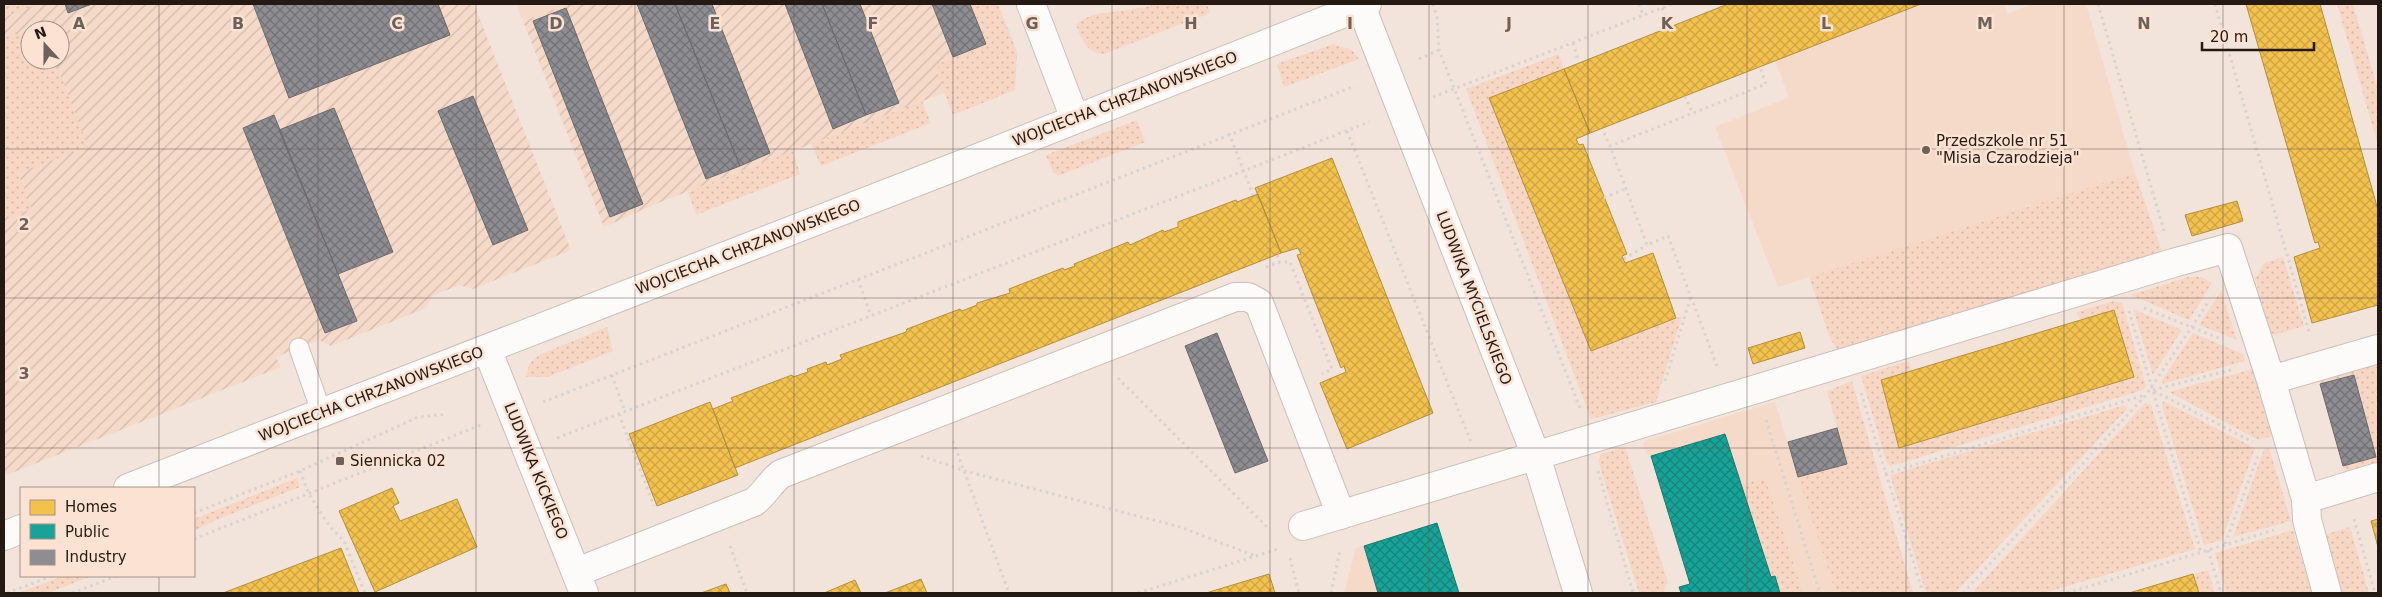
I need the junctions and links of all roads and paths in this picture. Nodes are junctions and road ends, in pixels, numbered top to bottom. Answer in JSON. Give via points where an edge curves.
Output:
{"nodes":[{"id":1,"x":1031,"y":4,"type":"edge"},
{"id":2,"x":1433,"y":4,"type":"edge"},
{"id":3,"x":1639,"y":4,"type":"edge"},
{"id":4,"x":1672,"y":4,"type":"edge"},
{"id":5,"x":2098,"y":4,"type":"edge"},
{"id":6,"x":2215,"y":4,"type":"edge"},
{"id":7,"x":1364,"y":5,"type":"edge"},
{"id":8,"x":1662,"y":8,"type":"junction"},
{"id":9,"x":1643,"y":15,"type":"junction"},
{"id":10,"x":1669,"y":27,"type":"dead end"},
{"id":11,"x":1573,"y":43,"type":"junction"},
{"id":12,"x":1439,"y":50,"type":"junction"},
{"id":13,"x":1578,"y":60,"type":"dead end"},
{"id":14,"x":1760,"y":67,"type":"dead end"},
{"id":15,"x":1387,"y":74,"type":"junction"},
{"id":16,"x":1455,"y":89,"type":"junction"},
{"id":17,"x":1685,"y":96,"type":"dead end"},
{"id":18,"x":1401,"y":110,"type":"junction"},
{"id":19,"x":1693,"y":114,"type":"junction"},
{"id":20,"x":1075,"y":118,"type":"junction"},
{"id":21,"x":1229,"y":133,"type":"junction"},
{"id":22,"x":1604,"y":133,"type":"dead end"},
{"id":23,"x":1610,"y":146,"type":"junction"},
{"id":24,"x":1244,"y":171,"type":"junction"},
{"id":25,"x":1625,"y":189,"type":"junction"},
{"id":26,"x":1253,"y":195,"type":"dead end"},
{"id":27,"x":1604,"y":198,"type":"dead end"},
{"id":28,"x":1647,"y":245,"type":"junction"},
{"id":29,"x":1277,"y":255,"type":"dead end"},
{"id":30,"x":1624,"y":259,"type":"dead end"},
{"id":31,"x":1280,"y":262,"type":"dead end"},
{"id":32,"x":2173,"y":263,"type":"junction"},
{"id":33,"x":858,"y":279,"type":"junction"},
{"id":34,"x":1691,"y":296,"type":"junction"},
{"id":35,"x":2210,"y":298,"type":"dead end"},
{"id":36,"x":2127,"y":306,"type":"dead end"},
{"id":37,"x":2142,"y":307,"type":"dead end"},
{"id":38,"x":871,"y":316,"type":"junction"},
{"id":39,"x":2192,"y":327,"type":"junction"},
{"id":40,"x":2311,"y":339,"type":"dead end"},
{"id":41,"x":2227,"y":342,"type":"dead end"},
{"id":42,"x":299,"y":348,"type":"dead end"},
{"id":43,"x":488,"y":349,"type":"junction"},
{"id":44,"x":2378,"y":349,"type":"edge"},
{"id":45,"x":1100,"y":350,"type":"junction"},
{"id":46,"x":1718,"y":367,"type":"dead end"},
{"id":47,"x":612,"y":375,"type":"junction"},
{"id":48,"x":2270,"y":380,"type":"junction"},
{"id":49,"x":1663,"y":385,"type":"dead end"},
{"id":50,"x":1756,"y":388,"type":"junction"},
{"id":51,"x":2153,"y":388,"type":"junction"},
{"id":52,"x":1860,"y":391,"type":"dead end"},
{"id":53,"x":2146,"y":395,"type":"junction"},
{"id":54,"x":523,"y":410,"type":"junction"},
{"id":55,"x":625,"y":412,"type":"junction"},
{"id":56,"x":322,"y":414,"type":"junction"},
{"id":57,"x":447,"y":414,"type":"dead end"},
{"id":58,"x":619,"y":414,"type":"junction"},
{"id":59,"x":951,"y":436,"type":"dead end"},
{"id":60,"x":2288,"y":438,"type":"junction"},
{"id":61,"x":1589,"y":440,"type":"junction"},
{"id":62,"x":547,"y":442,"type":"dead end"},
{"id":63,"x":2261,"y":446,"type":"junction"},
{"id":64,"x":1474,"y":452,"type":"dead end"},
{"id":65,"x":913,"y":454,"type":"dead end"},
{"id":66,"x":1536,"y":456,"type":"junction"},
{"id":67,"x":300,"y":471,"type":"junction"},
{"id":68,"x":965,"y":471,"type":"junction"},
{"id":69,"x":1886,"y":474,"type":"junction"},
{"id":70,"x":2378,"y":477,"type":"edge"},
{"id":71,"x":131,"y":487,"type":"edge"},
{"id":72,"x":309,"y":494,"type":"junction"},
{"id":73,"x":2306,"y":509,"type":"junction"},
{"id":74,"x":656,"y":511,"type":"dead end"},
{"id":75,"x":195,"y":514,"type":"edge"},
{"id":76,"x":1341,"y":515,"type":"junction"},
{"id":77,"x":2353,"y":517,"type":"dead end"},
{"id":78,"x":1303,"y":526,"type":"dead end"},
{"id":79,"x":20,"y":529,"type":"edge"},
{"id":80,"x":1274,"y":534,"type":"dead end"},
{"id":81,"x":4,"y":536,"type":"edge"},
{"id":82,"x":195,"y":539,"type":"edge"},
{"id":83,"x":2225,"y":544,"type":"junction"},
{"id":84,"x":2208,"y":550,"type":"junction"},
{"id":85,"x":2201,"y":552,"type":"junction"},
{"id":86,"x":1289,"y":555,"type":"dead end"},
{"id":87,"x":1255,"y":556,"type":"dead end"},
{"id":88,"x":49,"y":577,"type":"edge"},
{"id":89,"x":114,"y":577,"type":"edge"},
{"id":90,"x":580,"y":583,"type":"edge"},
{"id":91,"x":8,"y":593,"type":"edge"},
{"id":92,"x":72,"y":593,"type":"edge"},
{"id":93,"x":365,"y":593,"type":"edge"},
{"id":94,"x":1009,"y":593,"type":"edge"},
{"id":95,"x":1299,"y":593,"type":"edge"},
{"id":96,"x":1331,"y":593,"type":"edge"},
{"id":97,"x":1578,"y":593,"type":"edge"},
{"id":98,"x":1633,"y":593,"type":"edge"},
{"id":99,"x":1820,"y":593,"type":"edge"},
{"id":100,"x":1923,"y":593,"type":"edge"},
{"id":101,"x":1963,"y":593,"type":"edge"},
{"id":102,"x":2067,"y":593,"type":"edge"},
{"id":103,"x":2221,"y":593,"type":"edge"},
{"id":104,"x":2327,"y":593,"type":"edge"},
{"id":105,"x":2375,"y":593,"type":"edge"}],
"edges":[{"from":1,"to":20,"type":"street"},
{"from":2,"to":12,"type":"path","via":[[1438,17]]},
{"from":3,"to":9,"type":"path"},
{"from":4,"to":8,"type":"path"},
{"from":5,"to":32,"type":"path"},
{"from":6,"to":40,"type":"path"},
{"from":7,"to":15,"type":"street","name":"LUDWIKA MYCIELSKIEGO"},
{"from":7,"to":20,"type":"street","name":"WOJCIECHA CHRZANOWSKIEGO"},
{"from":8,"to":9,"type":"path"},
{"from":8,"to":10,"type":"path"},
{"from":9,"to":11,"type":"path"},
{"from":11,"to":13,"type":"path"},
{"from":11,"to":16,"type":"path"},
{"from":12,"to":15,"type":"path"},
{"from":12,"to":16,"type":"path"},
{"from":14,"to":19,"type":"path","via":[[1766,84]]},
{"from":15,"to":18,"type":"street","name":"LUDWIKA MYCIELSKIEGO"},
{"from":15,"to":21,"type":"path"},
{"from":16,"to":18,"type":"path"},
{"from":16,"to":61,"type":"path","via":[[1577,397]]},
{"from":17,"to":19,"type":"path"},
{"from":18,"to":66,"type":"street","name":"LUDWIKA MYCIELSKIEGO"},
{"from":19,"to":23,"type":"path"},
{"from":20,"to":43,"type":"street","name":"WOJCIECHA CHRZANOWSKIEGO"},
{"from":21,"to":24,"type":"path"},
{"from":21,"to":33,"type":"path"},
{"from":22,"to":23,"type":"path"},
{"from":23,"to":25,"type":"path"},
{"from":24,"to":26,"type":"path"},
{"from":24,"to":38,"type":"path"},
{"from":24,"to":64,"type":"path","via":[[1347,131]]},
{"from":25,"to":27,"type":"path"},
{"from":25,"to":28,"type":"path"},
{"from":28,"to":30,"type":"path"},
{"from":28,"to":34,"type":"path","via":[[1668,236]]},
{"from":29,"to":31,"type":"path"},
{"from":32,"to":48,"type":"street","via":[[2228,248]]},
{"from":32,"to":50,"type":"street"},
{"from":33,"to":38,"type":"path"},
{"from":33,"to":47,"type":"path"},
{"from":34,"to":46,"type":"path"},
{"from":34,"to":49,"type":"path"},
{"from":35,"to":39,"type":"path"},
{"from":36,"to":51,"type":"path"},
{"from":37,"to":39,"type":"path"},
{"from":38,"to":55,"type":"path"},
{"from":39,"to":41,"type":"path"},
{"from":39,"to":51,"type":"path"},
{"from":42,"to":56,"type":"lane"},
{"from":43,"to":54,"type":"street","name":"LUDWIKA KICKIEGO"},
{"from":43,"to":56,"type":"street","name":"WOJCIECHA CHRZANOWSKIEGO"},
{"from":44,"to":48,"type":"street"},
{"from":45,"to":76,"type":"street","via":[[1235,297],[1254,299],[1259,303]]},
{"from":45,"to":80,"type":"path","via":[[1108,368]]},
{"from":45,"to":90,"type":"street","via":[[781,474],[754,502]]},
{"from":47,"to":54,"type":"path"},
{"from":47,"to":55,"type":"path"},
{"from":48,"to":60,"type":"street"},
{"from":50,"to":61,"type":"street"},
{"from":50,"to":99,"type":"path"},
{"from":51,"to":53,"type":"path"},
{"from":51,"to":63,"type":"path"},
{"from":51,"to":85,"type":"path"},
{"from":52,"to":69,"type":"path"},
{"from":53,"to":69,"type":"path"},
{"from":53,"to":101,"type":"path"},
{"from":54,"to":72,"type":"path"},
{"from":54,"to":90,"type":"street","name":"LUDWIKA KICKIEGO"},
{"from":55,"to":58,"type":"path"},
{"from":56,"to":71,"type":"street","name":"WOJCIECHA CHRZANOWSKIEGO"},
{"from":57,"to":67,"type":"path","via":[[418,416]]},
{"from":58,"to":62,"type":"path"},
{"from":58,"to":74,"type":"path"},
{"from":59,"to":68,"type":"path"},
{"from":60,"to":63,"type":"path"},
{"from":60,"to":73,"type":"street"},
{"from":61,"to":66,"type":"street"},
{"from":61,"to":98,"type":"path"},
{"from":63,"to":83,"type":"path"},
{"from":65,"to":68,"type":"path"},
{"from":66,"to":76,"type":"street"},
{"from":66,"to":97,"type":"street","name":"LUDWIKA MYCIELSKIEGO"},
{"from":67,"to":72,"type":"path"},
{"from":67,"to":75,"type":"path"},
{"from":68,"to":87,"type":"path","via":[[1180,528]]},
{"from":68,"to":94,"type":"path"},
{"from":69,"to":100,"type":"path"},
{"from":70,"to":73,"type":"street"},
{"from":72,"to":82,"type":"path"},
{"from":72,"to":93,"type":"path","via":[[330,527],[344,541]]},
{"from":73,"to":83,"type":"path"},
{"from":73,"to":104,"type":"street"},
{"from":76,"to":78,"type":"street"},
{"from":76,"to":96,"type":"path","via":[[1345,527]]},
{"from":77,"to":105,"type":"path"},
{"from":79,"to":81,"type":"street"},
{"from":83,"to":84,"type":"path"},
{"from":84,"to":85,"type":"path"},
{"from":84,"to":103,"type":"path"},
{"from":85,"to":102,"type":"path"},
{"from":86,"to":95,"type":"path"},
{"from":88,"to":91,"type":"path"},
{"from":89,"to":92,"type":"path"}]}
